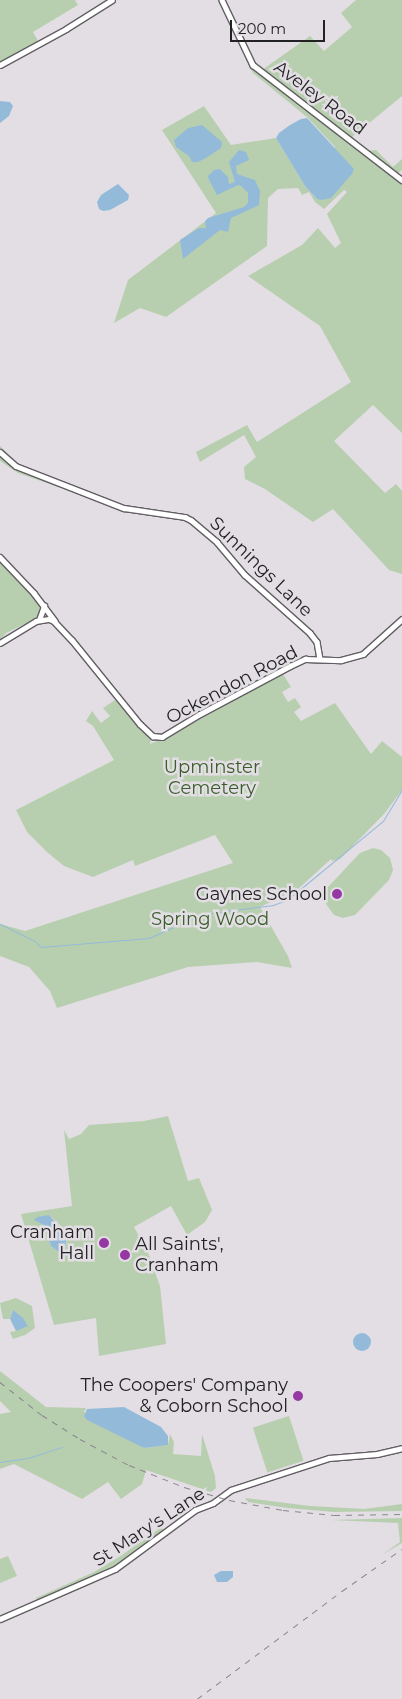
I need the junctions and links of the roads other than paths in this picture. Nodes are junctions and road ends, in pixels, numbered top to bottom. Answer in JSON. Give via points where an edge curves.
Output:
{"nodes":[{"id":1,"x":112,"y":0,"type":"edge"},
{"id":2,"x":222,"y":0,"type":"edge"},
{"id":3,"x":0,"y":65,"type":"edge"},
{"id":4,"x":402,"y":180,"type":"edge"},
{"id":5,"x":0,"y":452,"type":"edge"},
{"id":6,"x":0,"y":557,"type":"edge"},
{"id":7,"x":44,"y":606,"type":"junction"},
{"id":8,"x":402,"y":619,"type":"edge"},
{"id":9,"x":39,"y":620,"type":"junction"},
{"id":10,"x":58,"y":624,"type":"junction"},
{"id":11,"x":0,"y":643,"type":"edge"},
{"id":12,"x":320,"y":659,"type":"junction"},
{"id":13,"x":402,"y":1448,"type":"edge"},
{"id":14,"x":0,"y":1619,"type":"edge"}],
"edges":[{"from":1,"to":3,"type":"main road"},
{"from":2,"to":4,"type":"main road","name":"Aveley Road","via":[[253,65]]},
{"from":5,"to":12,"type":"main road","name":"Sunnings Lane","via":[[16,466],[124,508],[191,520],[218,542],[245,575],[310,634],[317,642]]},
{"from":6,"to":7,"type":"main road"},
{"from":7,"to":9,"type":"main road"},
{"from":7,"to":10,"type":"main road"},
{"from":8,"to":12,"type":"main road","name":"Ockendon Road","via":[[363,654],[341,660]]},
{"from":9,"to":10,"type":"main road","via":[[48,619]]},
{"from":9,"to":11,"type":"main road"},
{"from":10,"to":12,"type":"main road","name":"Ockendon Road","via":[[140,724],[157,737],[167,735],[290,666],[305,659]]},
{"from":13,"to":14,"type":"main road","name":"St Mary's Lane","via":[[329,1458],[231,1490],[186,1515],[115,1569]]}]}
